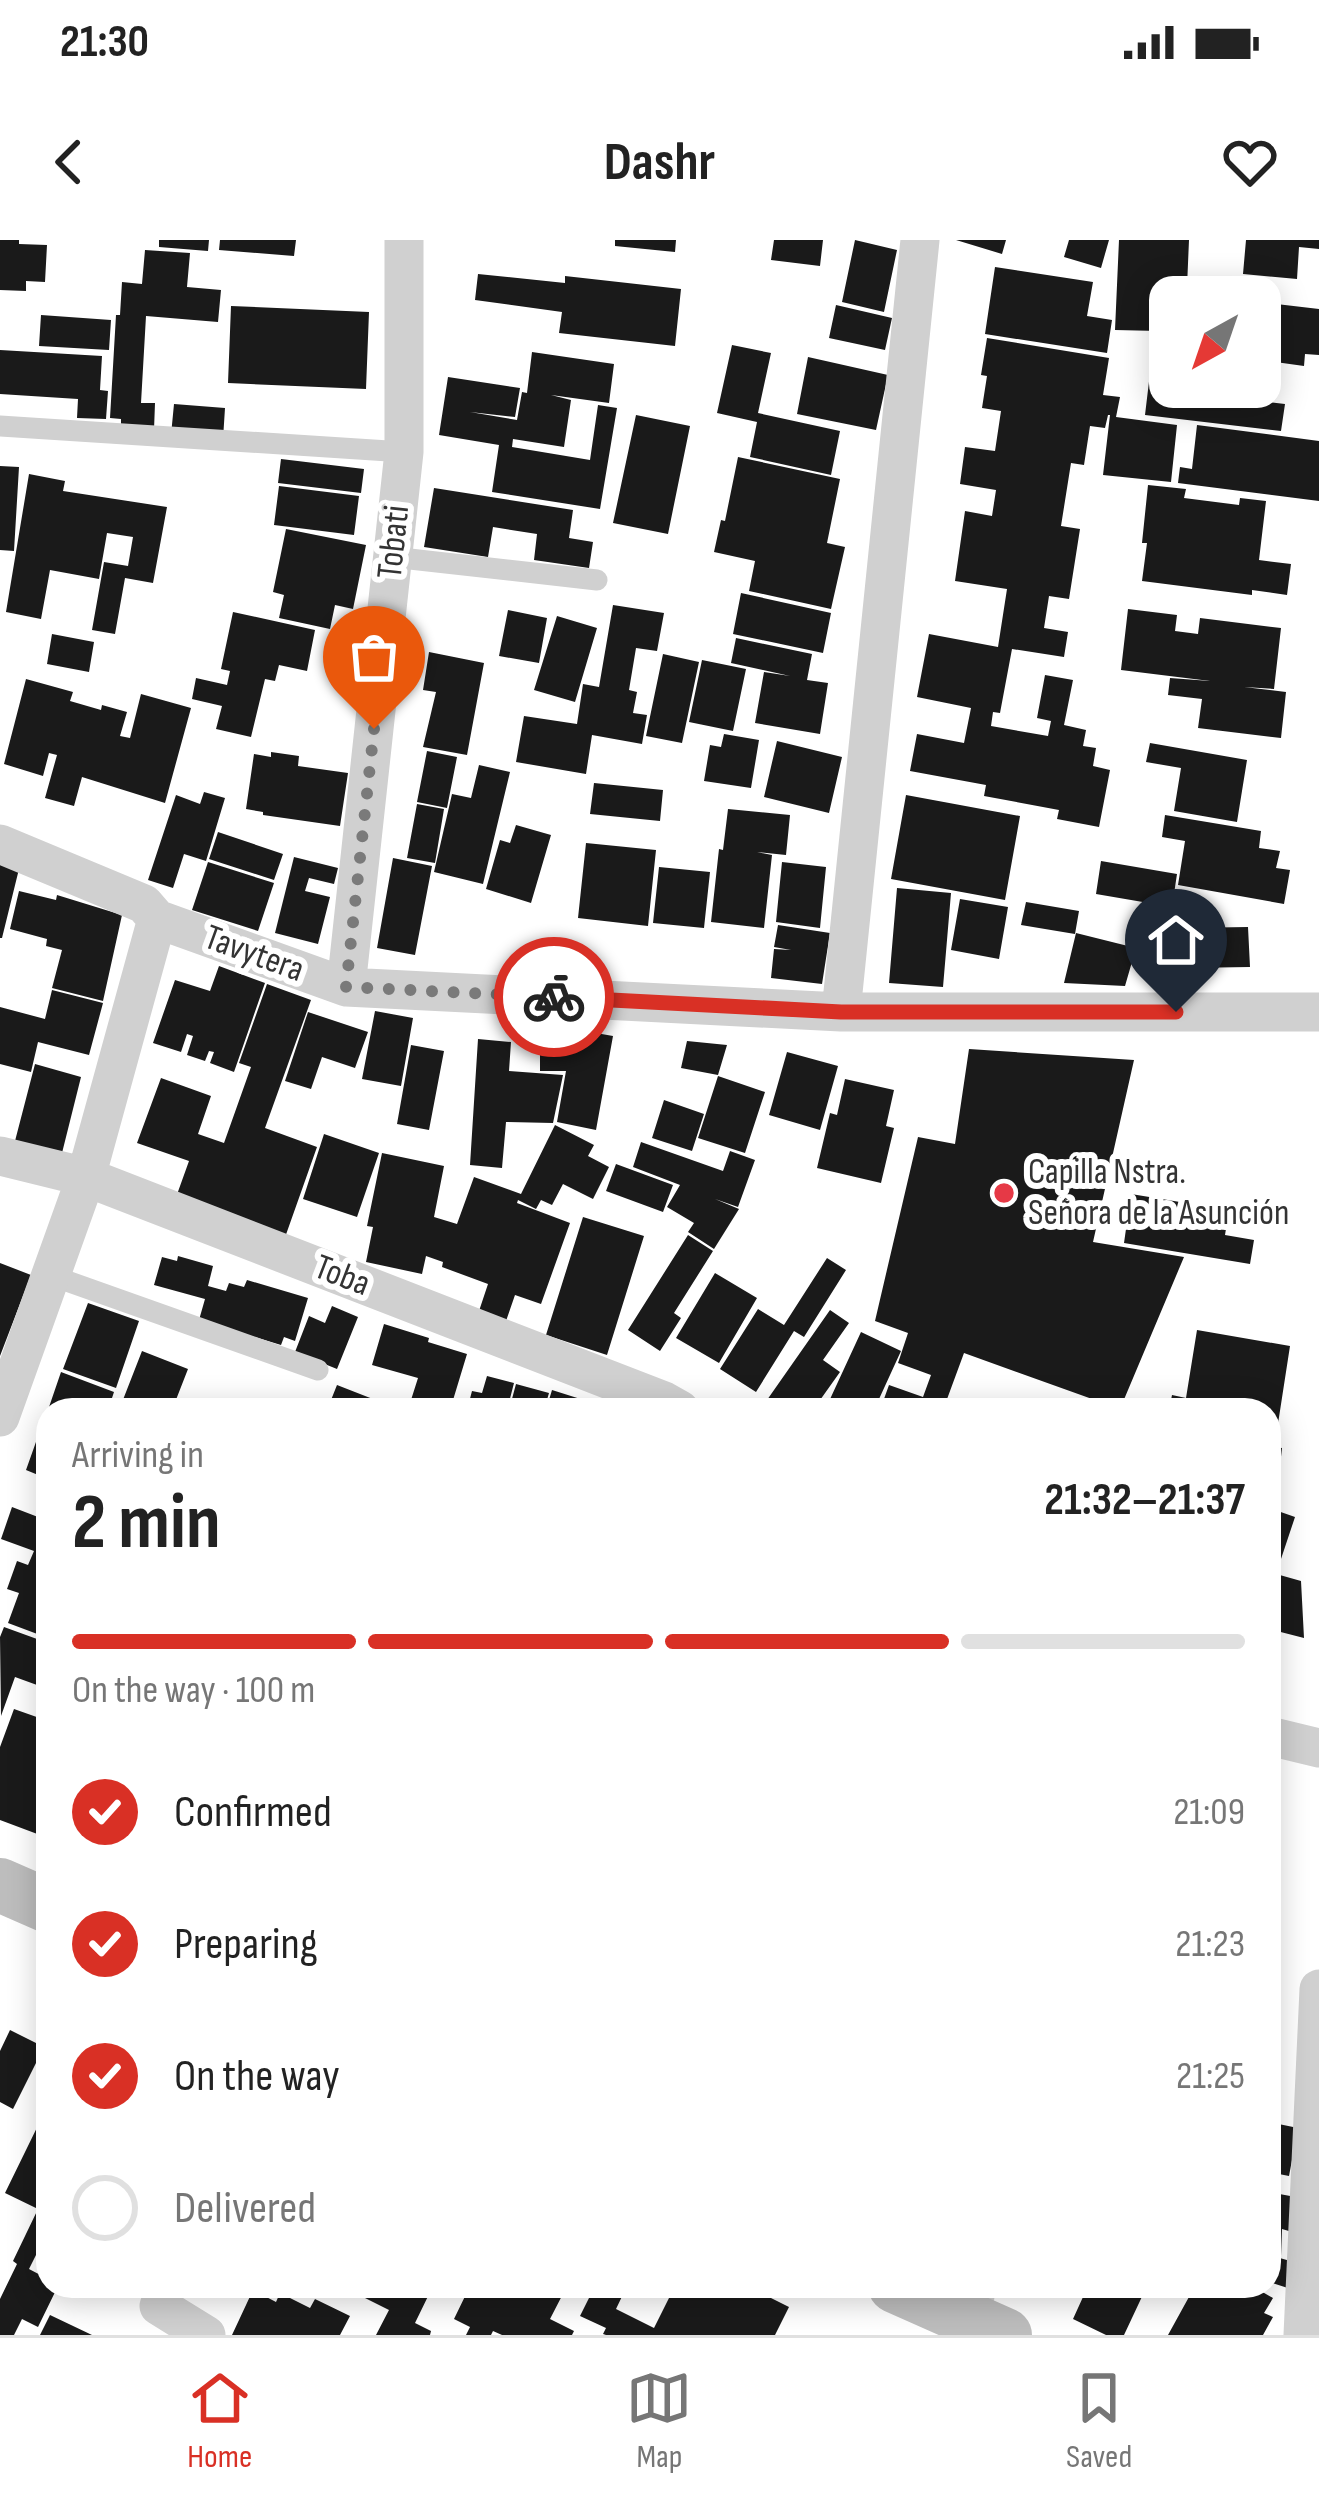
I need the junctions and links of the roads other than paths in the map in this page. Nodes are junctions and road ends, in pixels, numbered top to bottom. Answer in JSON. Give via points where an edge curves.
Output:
{"nodes":[{"id":1,"x":404,"y":240,"type":"edge"},
{"id":2,"x":920,"y":240,"type":"edge"},
{"id":3,"x":0,"y":426,"type":"edge"},
{"id":4,"x":404,"y":452,"type":"junction"},
{"id":5,"x":392,"y":556,"type":"junction"},
{"id":6,"x":597,"y":580,"type":"dead end"},
{"id":7,"x":0,"y":844,"type":"edge"},
{"id":8,"x":157,"y":919,"type":"junction"},
{"id":9,"x":346,"y":987,"type":"junction"},
{"id":10,"x":841,"y":1012,"type":"junction"},
{"id":11,"x":1319,"y":1012,"type":"edge"},
{"id":12,"x":0,"y":1156,"type":"edge"},
{"id":13,"x":86,"y":1177,"type":"junction"},
{"id":14,"x":50,"y":1275,"type":"junction"},
{"id":15,"x":317,"y":1370,"type":"dead end"},
{"id":16,"x":656,"y":1398,"type":"edge"},
{"id":17,"x":0,"y":1417,"type":"edge"},
{"id":18,"x":1281,"y":1739,"type":"edge"},
{"id":19,"x":1319,"y":1748,"type":"edge"},
{"id":20,"x":0,"y":1885,"type":"edge"},
{"id":21,"x":36,"y":1901,"type":"edge"},
{"id":22,"x":1319,"y":1989,"type":"edge"},
{"id":23,"x":928,"y":2298,"type":"edge"},
{"id":24,"x":159,"y":2306,"type":"dead end"},
{"id":25,"x":996,"y":2323,"type":"edge"},
{"id":26,"x":206,"y":2335,"type":"edge"},
{"id":27,"x":1303,"y":2335,"type":"edge"}],
"edges":[{"from":1,"to":4,"type":"street","name":"Tobati"},
{"from":2,"to":10,"type":"street"},
{"from":3,"to":4,"type":"lane"},
{"from":4,"to":5,"type":"street","name":"Tobati"},
{"from":5,"to":6,"type":"lane"},
{"from":5,"to":9,"type":"street","name":"Tobati"},
{"from":7,"to":8,"type":"street","name":"Tavytera","via":[[144,904]]},
{"from":8,"to":9,"type":"street","name":"Tavytera"},
{"from":8,"to":13,"type":"street"},
{"from":9,"to":10,"type":"street","name":"Tavytera"},
{"from":10,"to":11,"type":"street","name":"Tavytera"},
{"from":12,"to":13,"type":"street","name":"Toba"},
{"from":13,"to":14,"type":"street"},
{"from":13,"to":16,"type":"street","name":"Toba"},
{"from":14,"to":15,"type":"lane"},
{"from":14,"to":17,"type":"street"},
{"from":18,"to":19,"type":"street"},
{"from":20,"to":21,"type":"street"},
{"from":22,"to":27,"type":"street"},
{"from":23,"to":25,"type":"street"},
{"from":24,"to":26,"type":"street"}]}
